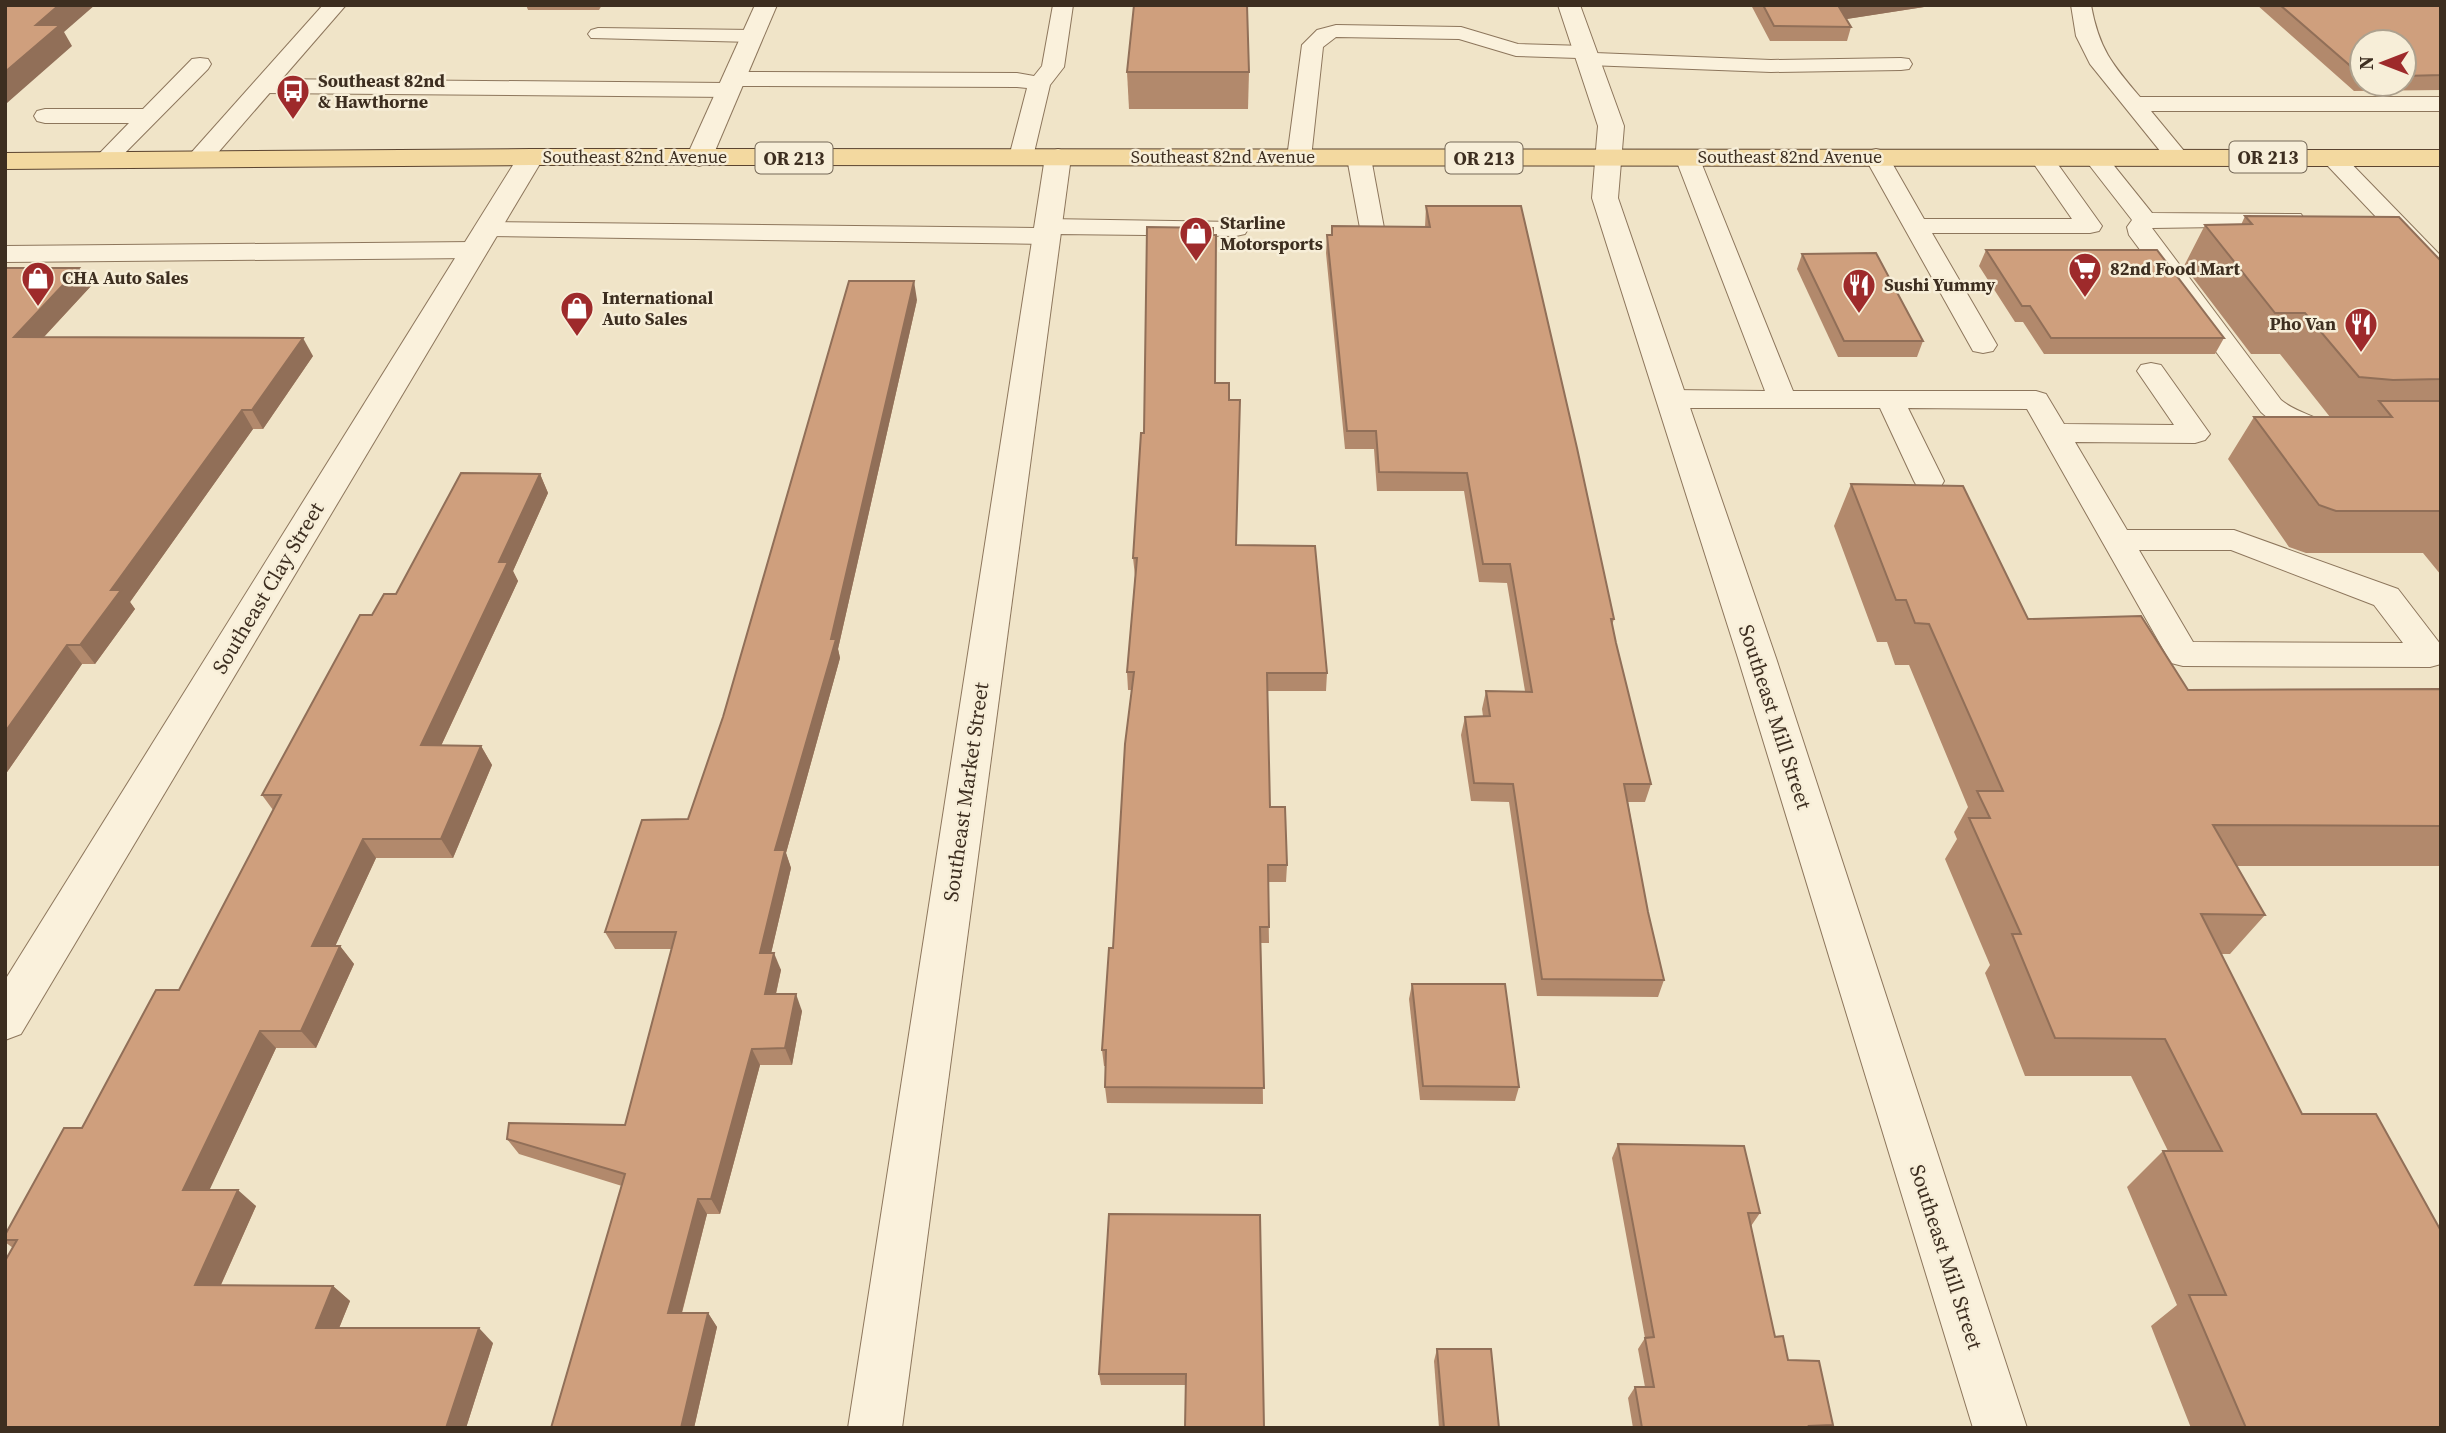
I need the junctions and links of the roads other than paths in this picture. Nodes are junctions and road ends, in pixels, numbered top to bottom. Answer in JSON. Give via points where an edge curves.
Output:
{"nodes":[{"id":1,"x":335,"y":5,"type":"edge"},
{"id":2,"x":766,"y":5,"type":"edge"},
{"id":3,"x":1063,"y":5,"type":"edge"},
{"id":4,"x":1569,"y":5,"type":"edge"},
{"id":5,"x":2081,"y":5,"type":"edge"},
{"id":6,"x":598,"y":34,"type":"dead end"},
{"id":7,"x":753,"y":36,"type":"junction"},
{"id":8,"x":1586,"y":55,"type":"junction"},
{"id":9,"x":201,"y":64,"type":"dead end"},
{"id":10,"x":1901,"y":64,"type":"dead end"},
{"id":11,"x":731,"y":84,"type":"junction"},
{"id":12,"x":1039,"y":84,"type":"junction"},
{"id":13,"x":264,"y":86,"type":"junction"},
{"id":14,"x":2135,"y":104,"type":"junction"},
{"id":15,"x":2441,"y":104,"type":"edge"},
{"id":16,"x":45,"y":116,"type":"dead end"},
{"id":17,"x":148,"y":116,"type":"junction"},
{"id":18,"x":1876,"y":156,"type":"junction"},
{"id":19,"x":531,"y":157,"type":"junction"},
{"id":20,"x":1039,"y":157,"type":"junction"},
{"id":21,"x":1687,"y":157,"type":"junction"},
{"id":22,"x":2041,"y":157,"type":"junction"},
{"id":23,"x":2095,"y":157,"type":"junction"},
{"id":24,"x":2177,"y":157,"type":"junction"},
{"id":25,"x":200,"y":158,"type":"junction"},
{"id":26,"x":699,"y":158,"type":"junction"},
{"id":27,"x":1299,"y":158,"type":"junction"},
{"id":28,"x":1359,"y":158,"type":"junction"},
{"id":29,"x":1608,"y":158,"type":"junction"},
{"id":30,"x":2333,"y":158,"type":"junction"},
{"id":31,"x":2441,"y":158,"type":"edge"},
{"id":32,"x":106,"y":159,"type":"junction"},
{"id":33,"x":5,"y":161,"type":"edge"},
{"id":34,"x":2322,"y":219,"type":"edge"},
{"id":35,"x":2363,"y":219,"type":"edge"},
{"id":36,"x":2391,"y":219,"type":"junction"},
{"id":37,"x":2145,"y":220,"type":"junction"},
{"id":38,"x":1915,"y":226,"type":"junction"},
{"id":39,"x":1372,"y":228,"type":"edge"},
{"id":40,"x":1236,"y":229,"type":"dead end"},
{"id":41,"x":1047,"y":231,"type":"junction"},
{"id":42,"x":481,"y":239,"type":"junction"},
{"id":43,"x":5,"y":254,"type":"edge"},
{"id":44,"x":2441,"y":271,"type":"edge"},
{"id":45,"x":1983,"y":345,"type":"dead end"},
{"id":46,"x":2151,"y":371,"type":"dead end"},
{"id":47,"x":1671,"y":398,"type":"junction"},
{"id":48,"x":1783,"y":399,"type":"junction"},
{"id":49,"x":1890,"y":400,"type":"junction"},
{"id":50,"x":2348,"y":432,"type":"edge"},
{"id":51,"x":2056,"y":433,"type":"junction"},
{"id":52,"x":1929,"y":481,"type":"dead end"},
{"id":53,"x":2118,"y":540,"type":"junction"},
{"id":54,"x":5,"y":1020,"type":"edge"},
{"id":55,"x":875,"y":1428,"type":"edge"},
{"id":56,"x":2000,"y":1428,"type":"edge"}],
"edges":[{"from":1,"to":13,"type":"street"},
{"from":2,"to":7,"type":"street"},
{"from":3,"to":12,"type":"lane","via":[[1053,67]]},
{"from":4,"to":8,"type":"street","name":"Southeast Mill Street"},
{"from":5,"to":14,"type":"lane","via":[[2085,36],[2101,64]]},
{"from":6,"to":7,"type":"lane"},
{"from":7,"to":11,"type":"street"},
{"from":8,"to":10,"type":"lane","via":[[1771,66]]},
{"from":8,"to":27,"type":"lane","via":[[1516,50],[1461,33],[1324,34],[1313,45]]},
{"from":8,"to":29,"type":"street","name":"Southeast Mill Street","via":[[1611,125]]},
{"from":9,"to":17,"type":"lane"},
{"from":11,"to":12,"type":"lane","via":[[1017,80]]},
{"from":11,"to":13,"type":"lane"},
{"from":11,"to":26,"type":"street"},
{"from":12,"to":20,"type":"lane"},
{"from":13,"to":25,"type":"street"},
{"from":14,"to":15,"type":"lane"},
{"from":14,"to":24,"type":"lane"},
{"from":16,"to":17,"type":"lane"},
{"from":17,"to":32,"type":"lane"},
{"from":18,"to":21,"type":"main road","name":"Southeast 82nd Avenue","number":"OR 213"},
{"from":18,"to":22,"type":"main road","name":"Southeast 82nd Avenue","number":"OR 213"},
{"from":18,"to":38,"type":"lane"},
{"from":19,"to":25,"type":"main road","name":"Southeast 82nd Avenue","number":"OR 213"},
{"from":19,"to":26,"type":"main road","name":"Southeast 82nd Avenue","number":"OR 213"},
{"from":19,"to":42,"type":"street","name":"Southeast Clay Street"},
{"from":20,"to":26,"type":"main road","name":"Southeast 82nd Avenue","number":"OR 213"},
{"from":20,"to":27,"type":"main road","name":"Southeast 82nd Avenue","number":"OR 213"},
{"from":20,"to":41,"type":"street","name":"Southeast Market Street"},
{"from":21,"to":29,"type":"main road","name":"Southeast 82nd Avenue","number":"OR 213"},
{"from":21,"to":48,"type":"lane"},
{"from":22,"to":23,"type":"main road","name":"Southeast 82nd Avenue","number":"OR 213"},
{"from":22,"to":38,"type":"lane","via":[[2090,226]]},
{"from":23,"to":24,"type":"main road","name":"Southeast 82nd Avenue","number":"OR 213"},
{"from":23,"to":37,"type":"lane"},
{"from":24,"to":30,"type":"main road","name":"Southeast 82nd Avenue","number":"OR 213"},
{"from":25,"to":32,"type":"main road","name":"Southeast 82nd Avenue","number":"OR 213"},
{"from":27,"to":28,"type":"main road","name":"Southeast 82nd Avenue","number":"OR 213"},
{"from":28,"to":29,"type":"main road","name":"Southeast 82nd Avenue","number":"OR 213"},
{"from":28,"to":39,"type":"lane"},
{"from":29,"to":47,"type":"street","name":"Southeast Mill Street","via":[[1605,198]]},
{"from":30,"to":31,"type":"main road","name":"Southeast 82nd Avenue","number":"OR 213"},
{"from":30,"to":36,"type":"lane"},
{"from":32,"to":33,"type":"main road","name":"Southeast 82nd Avenue","number":"OR 213"},
{"from":34,"to":37,"type":"lane"},
{"from":35,"to":36,"type":"lane"},
{"from":36,"to":44,"type":"lane"},
{"from":37,"to":50,"type":"lane","via":[[2139,227],[2142,234],[2281,416],[2318,429]]},
{"from":38,"to":45,"type":"lane"},
{"from":40,"to":41,"type":"lane"},
{"from":41,"to":42,"type":"lane"},
{"from":41,"to":55,"type":"street","name":"Southeast Market Street"},
{"from":42,"to":43,"type":"lane"},
{"from":42,"to":54,"type":"street","name":"Southeast Clay Street"},
{"from":46,"to":51,"type":"lane","via":[[2194,434]]},
{"from":47,"to":48,"type":"lane"},
{"from":47,"to":56,"type":"street","name":"Southeast Mill Street"},
{"from":48,"to":49,"type":"lane"},
{"from":49,"to":51,"type":"lane","via":[[2036,400]]},
{"from":49,"to":52,"type":"lane"},
{"from":51,"to":53,"type":"lane"},
{"from":53,"to":53,"type":"lane","via":[[2183,654],[2430,655],[2386,597],[2234,540]]}]}
